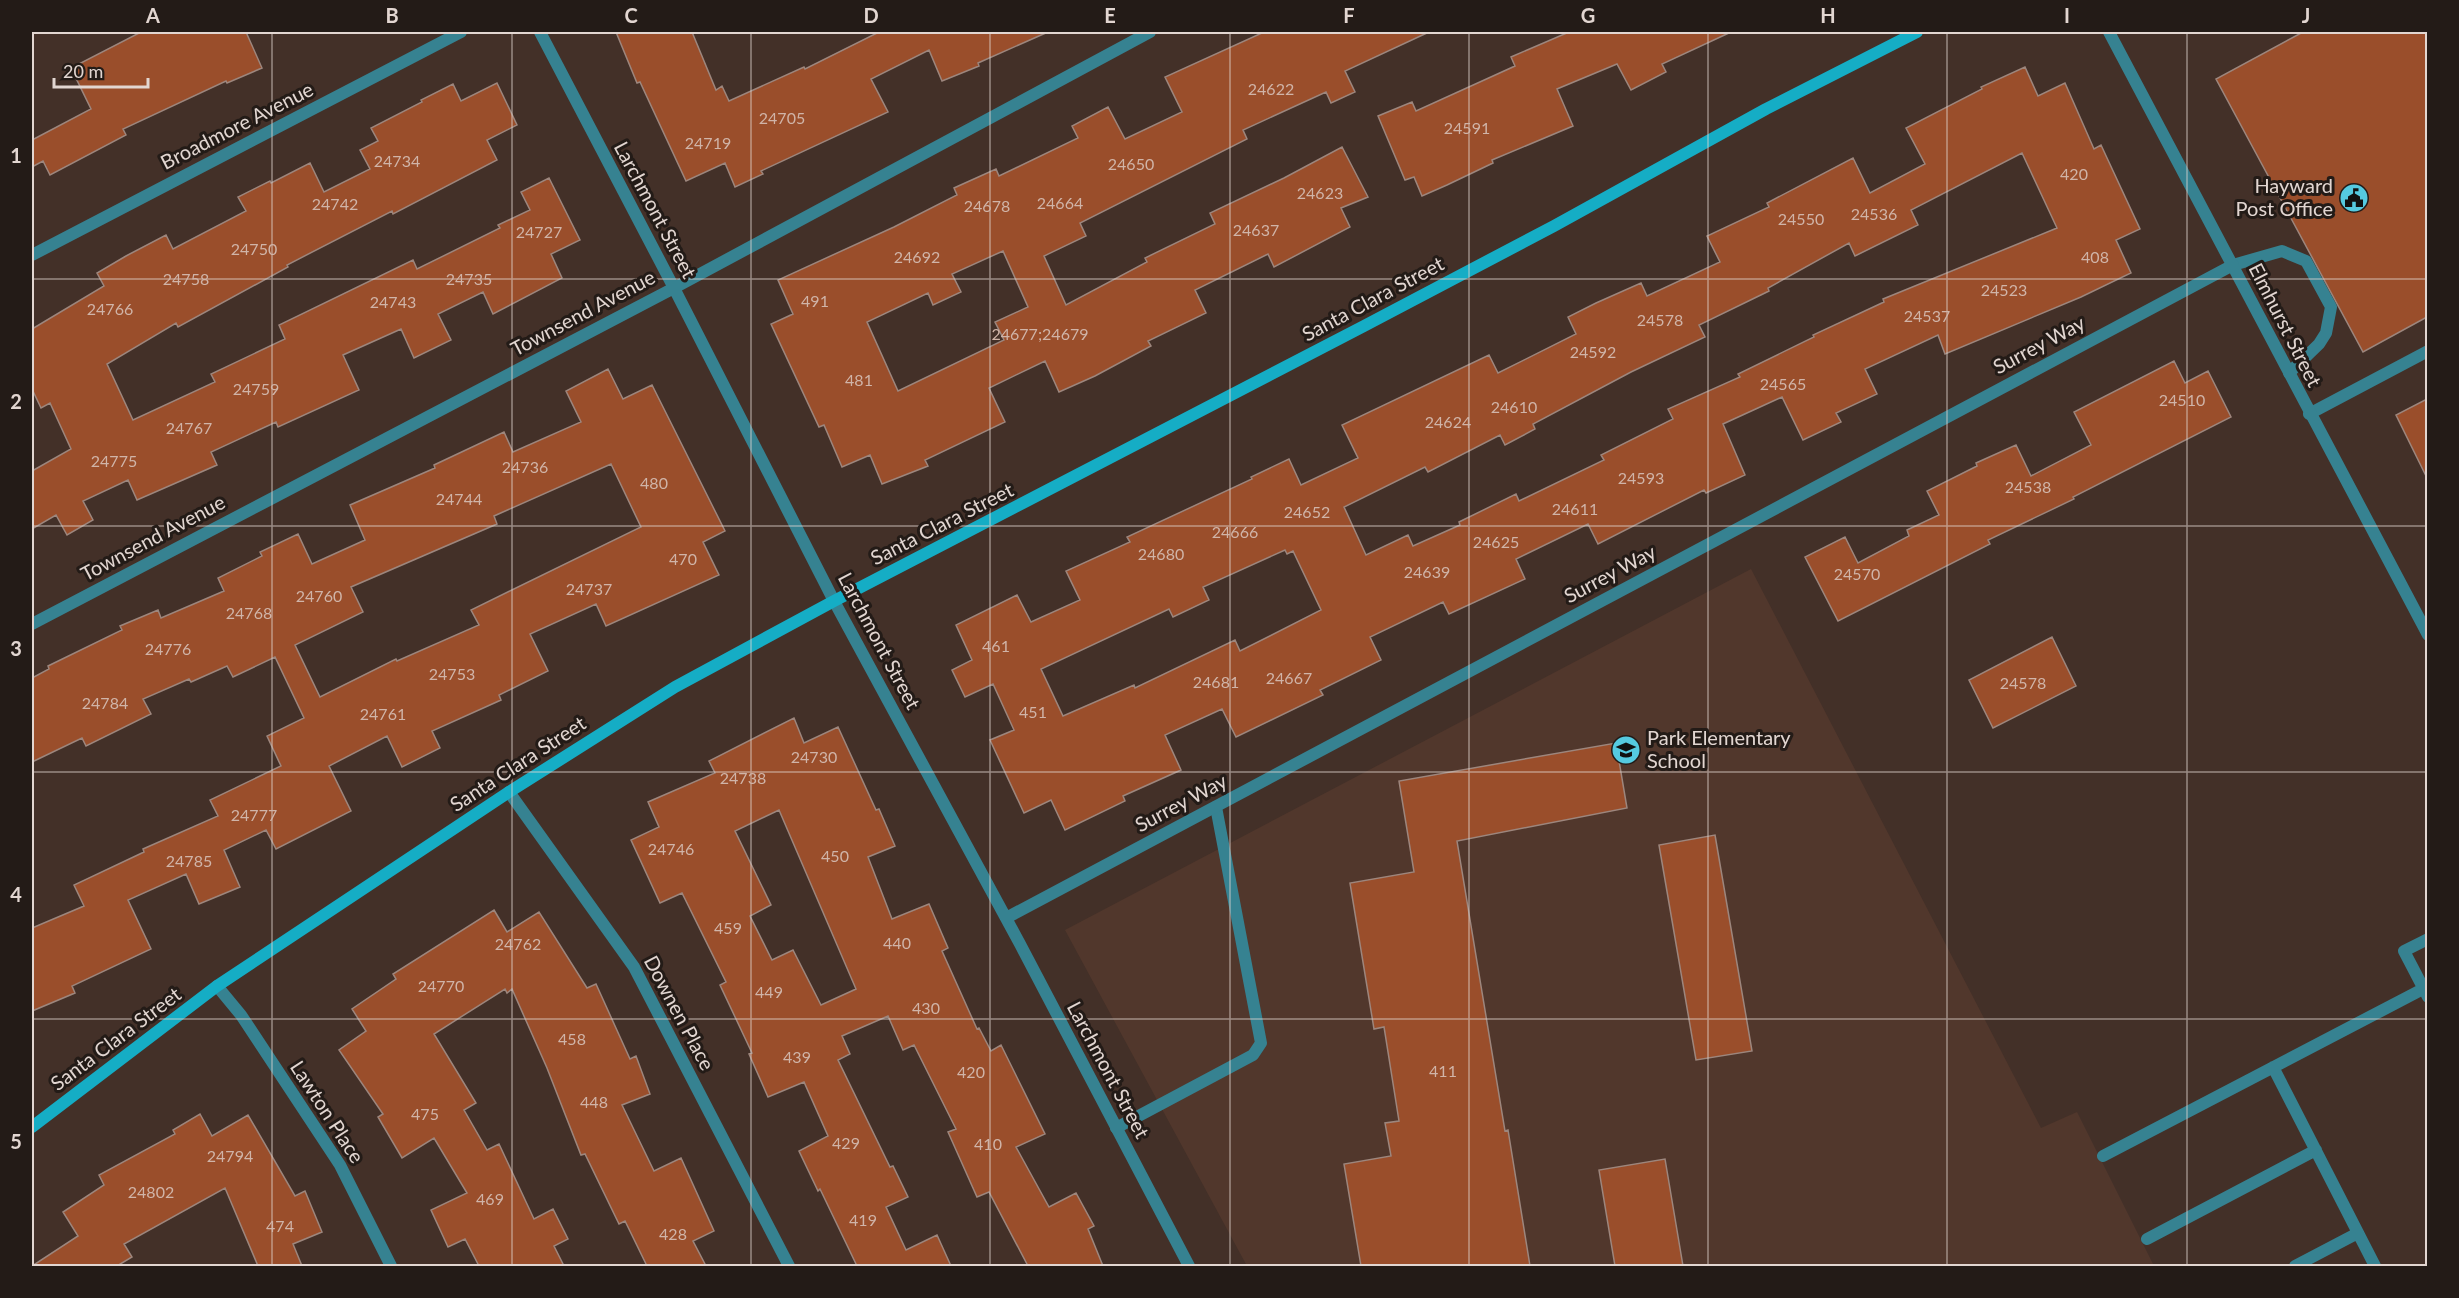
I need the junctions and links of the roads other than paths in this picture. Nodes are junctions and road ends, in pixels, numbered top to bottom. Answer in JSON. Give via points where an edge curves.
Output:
{"nodes":[{"id":1,"x":461,"y":32,"type":"edge"},
{"id":2,"x":540,"y":32,"type":"edge"},
{"id":3,"x":1150,"y":32,"type":"edge"},
{"id":4,"x":1917,"y":32,"type":"edge"},
{"id":5,"x":2109,"y":32,"type":"edge"},
{"id":6,"x":32,"y":255,"type":"edge"},
{"id":7,"x":2233,"y":264,"type":"junction"},
{"id":8,"x":674,"y":288,"type":"junction"},
{"id":9,"x":2427,"y":351,"type":"edge"},
{"id":10,"x":2289,"y":373,"type":"junction"},
{"id":11,"x":2309,"y":414,"type":"junction"},
{"id":12,"x":834,"y":601,"type":"junction"},
{"id":13,"x":32,"y":624,"type":"edge"},
{"id":14,"x":2427,"y":635,"type":"edge"},
{"id":15,"x":509,"y":792,"type":"junction"},
{"id":16,"x":1216,"y":807,"type":"junction"},
{"id":17,"x":1006,"y":918,"type":"junction"},
{"id":18,"x":2427,"y":939,"type":"edge"},
{"id":19,"x":217,"y":986,"type":"junction"},
{"id":20,"x":2425,"y":993,"type":"edge"},
{"id":21,"x":2273,"y":1067,"type":"junction"},
{"id":22,"x":32,"y":1127,"type":"edge"},
{"id":23,"x":1116,"y":1128,"type":"junction"},
{"id":24,"x":2316,"y":1150,"type":"junction"},
{"id":25,"x":2103,"y":1156,"type":"dead end"},
{"id":26,"x":2358,"y":1233,"type":"junction"},
{"id":27,"x":2147,"y":1239,"type":"dead end"},
{"id":28,"x":391,"y":1266,"type":"edge"},
{"id":29,"x":789,"y":1266,"type":"edge"},
{"id":30,"x":1189,"y":1266,"type":"edge"},
{"id":31,"x":2295,"y":1266,"type":"edge"},
{"id":32,"x":2375,"y":1266,"type":"edge"}],
"edges":[{"from":1,"to":6,"type":"street","name":"Broadmore Avenue"},
{"from":2,"to":8,"type":"street","name":"Larchmont Street"},
{"from":3,"to":8,"type":"street","name":"Townsend Avenue"},
{"from":4,"to":12,"type":"main road","name":"Santa Clara Street","via":[[1374,321]]},
{"from":5,"to":7,"type":"street","name":"Elmhurst Street"},
{"from":7,"to":10,"type":"street","name":"Elmhurst Street"},
{"from":7,"to":10,"type":"street","name":"Surrey Way","via":[[2282,251],[2306,261],[2331,307],[2326,333],[2319,344]]},
{"from":7,"to":16,"type":"street","name":"Surrey Way"},
{"from":8,"to":12,"type":"street","name":"Larchmont Street"},
{"from":8,"to":13,"type":"street","name":"Townsend Avenue"},
{"from":9,"to":11,"type":"street"},
{"from":10,"to":11,"type":"street","name":"Elmhurst Street"},
{"from":11,"to":14,"type":"street","name":"Elmhurst Street"},
{"from":12,"to":15,"type":"main road","name":"Santa Clara Street","via":[[675,687]]},
{"from":12,"to":17,"type":"street","name":"Larchmont Street"},
{"from":15,"to":19,"type":"main road","name":"Santa Clara Street"},
{"from":15,"to":29,"type":"street","name":"Downen Place","via":[[634,966]]},
{"from":16,"to":17,"type":"street","name":"Surrey Way"},
{"from":16,"to":23,"type":"street","via":[[1261,1043],[1253,1055]]},
{"from":17,"to":23,"type":"street","name":"Larchmont Street"},
{"from":18,"to":20,"type":"street","via":[[2404,951]]},
{"from":19,"to":22,"type":"main road","name":"Santa Clara Street"},
{"from":19,"to":28,"type":"street","name":"Lawton Place","via":[[340,1165]]},
{"from":20,"to":21,"type":"street"},
{"from":21,"to":24,"type":"street"},
{"from":21,"to":25,"type":"street"},
{"from":23,"to":30,"type":"street","name":"Larchmont Street"},
{"from":24,"to":26,"type":"street"},
{"from":24,"to":27,"type":"street"},
{"from":26,"to":31,"type":"street"},
{"from":26,"to":32,"type":"street"}]}
